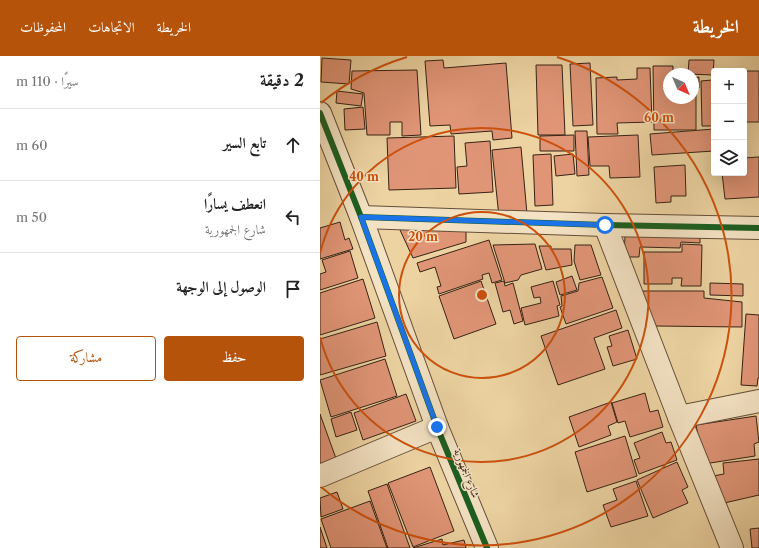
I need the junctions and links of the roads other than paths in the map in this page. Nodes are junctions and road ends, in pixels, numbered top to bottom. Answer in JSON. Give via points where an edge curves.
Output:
{"nodes":[{"id":1,"x":320,"y":113,"type":"edge"},
{"id":2,"x":361,"y":217,"type":"junction"},
{"id":3,"x":605,"y":225,"type":"junction"},
{"id":4,"x":759,"y":228,"type":"edge"},
{"id":5,"x":759,"y":401,"type":"edge"},
{"id":6,"x":679,"y":417,"type":"junction"},
{"id":7,"x":437,"y":427,"type":"junction"},
{"id":8,"x":320,"y":476,"type":"edge"},
{"id":9,"x":486,"y":548,"type":"edge"},
{"id":10,"x":732,"y":548,"type":"edge"}],
"edges":[{"from":1,"to":2,"type":"street","name":"شارع الجمهورية"},
{"from":2,"to":3,"type":"street"},
{"from":2,"to":7,"type":"street","name":"شارع الجمهورية"},
{"from":3,"to":4,"type":"street"},
{"from":3,"to":6,"type":"street"},
{"from":5,"to":6,"type":"street"},
{"from":6,"to":10,"type":"street"},
{"from":7,"to":8,"type":"street"},
{"from":7,"to":9,"type":"street","name":"شارع الجمهورية"}]}
